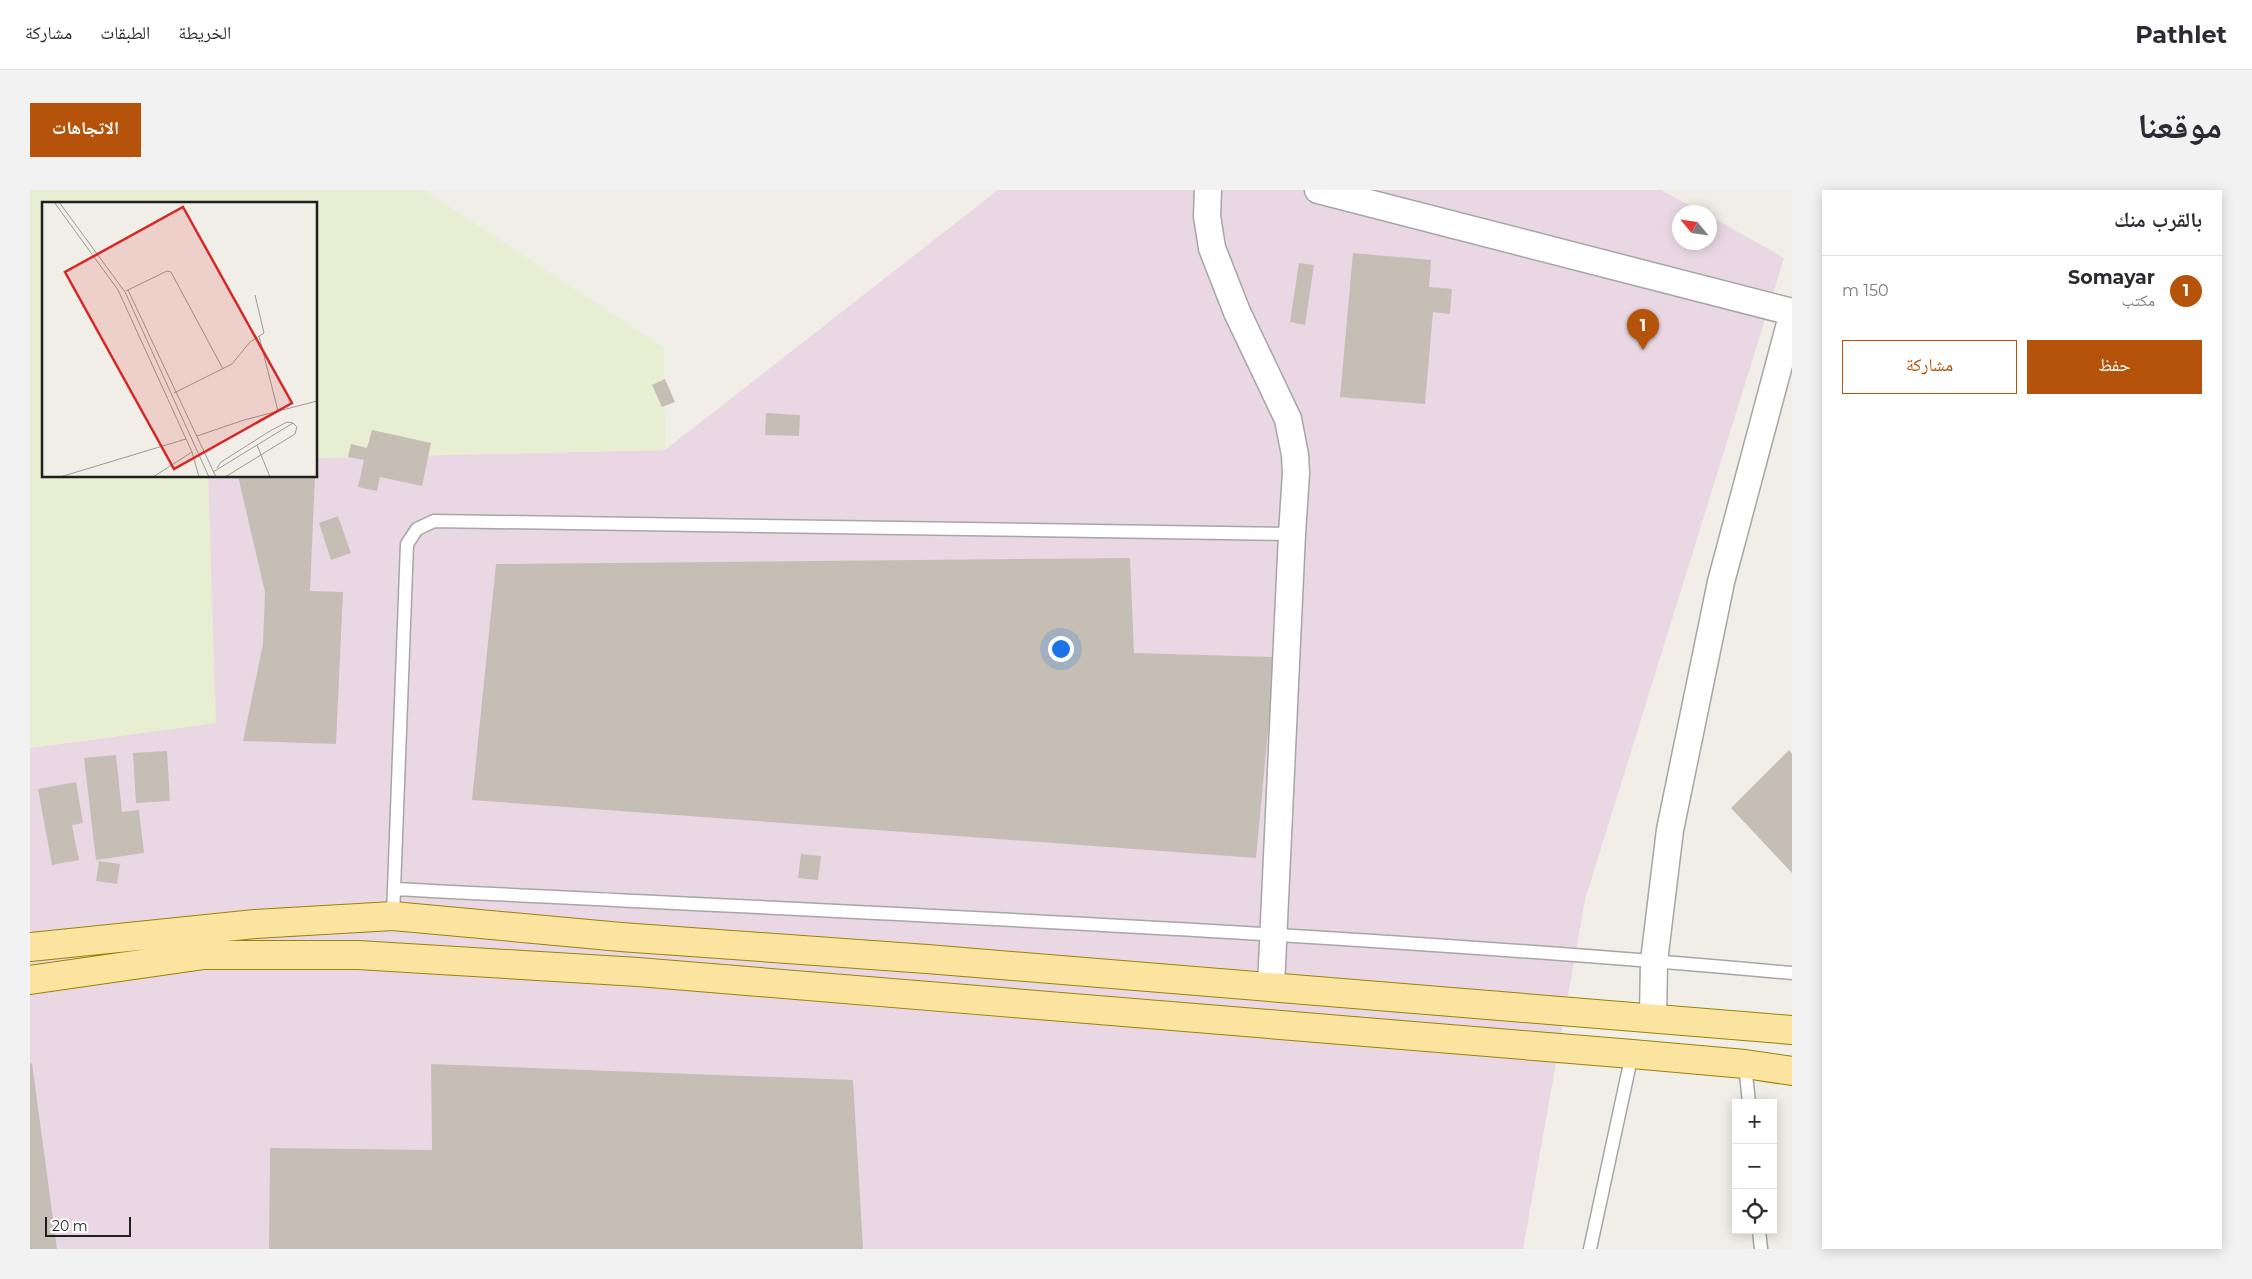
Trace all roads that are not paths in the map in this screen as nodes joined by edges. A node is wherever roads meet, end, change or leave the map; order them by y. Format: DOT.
graph roads {
  1 [pos="1208,190"];
  2 [pos="1318,190"];
  3 [pos="1792,312"];
  4 [pos="1792,316"];
  5 [pos="1292,534"];
  6 [pos="394,889"];
  7 [pos="393,916"];
  8 [pos="1273,935"];
  9 [pos="30,947"];
  10 [pos="1654,961"];
  11 [pos="1792,974"];
  12 [pos="30,980"];
  13 [pos="1271,986"];
  14 [pos="1653,1018"];
  15 [pos="1792,1030"];
  16 [pos="1632,1054"];
  17 [pos="1745,1064"];
  18 [pos="1792,1071"];
  19 [pos="1749,1099"];
  20 [pos="1759,1234"];
  21 [pos="1590,1249"];
  22 [pos="1761,1249"];
  1 -- 5 [label="street"];
  2 -- 3 [label="street"];
  4 -- 10 [label="street"];
  5 -- 6 [label="lane"];
  5 -- 8 [label="street"];
  6 -- 7 [label="lane"];
  6 -- 8 [label="lane"];
  7 -- 9 [label="main road"];
  7 -- 13 [label="main road"];
  8 -- 10 [label="lane"];
  8 -- 13 [label="street"];
  10 -- 11 [label="lane"];
  10 -- 14 [label="street"];
  12 -- 16 [label="main road"];
  13 -- 14 [label="main road"];
  14 -- 15 [label="main road"];
  16 -- 17 [label="main road"];
  16 -- 21 [label="lane"];
  17 -- 18 [label="main road"];
  17 -- 19 [label="lane"];
  20 -- 22 [label="lane"];
}
